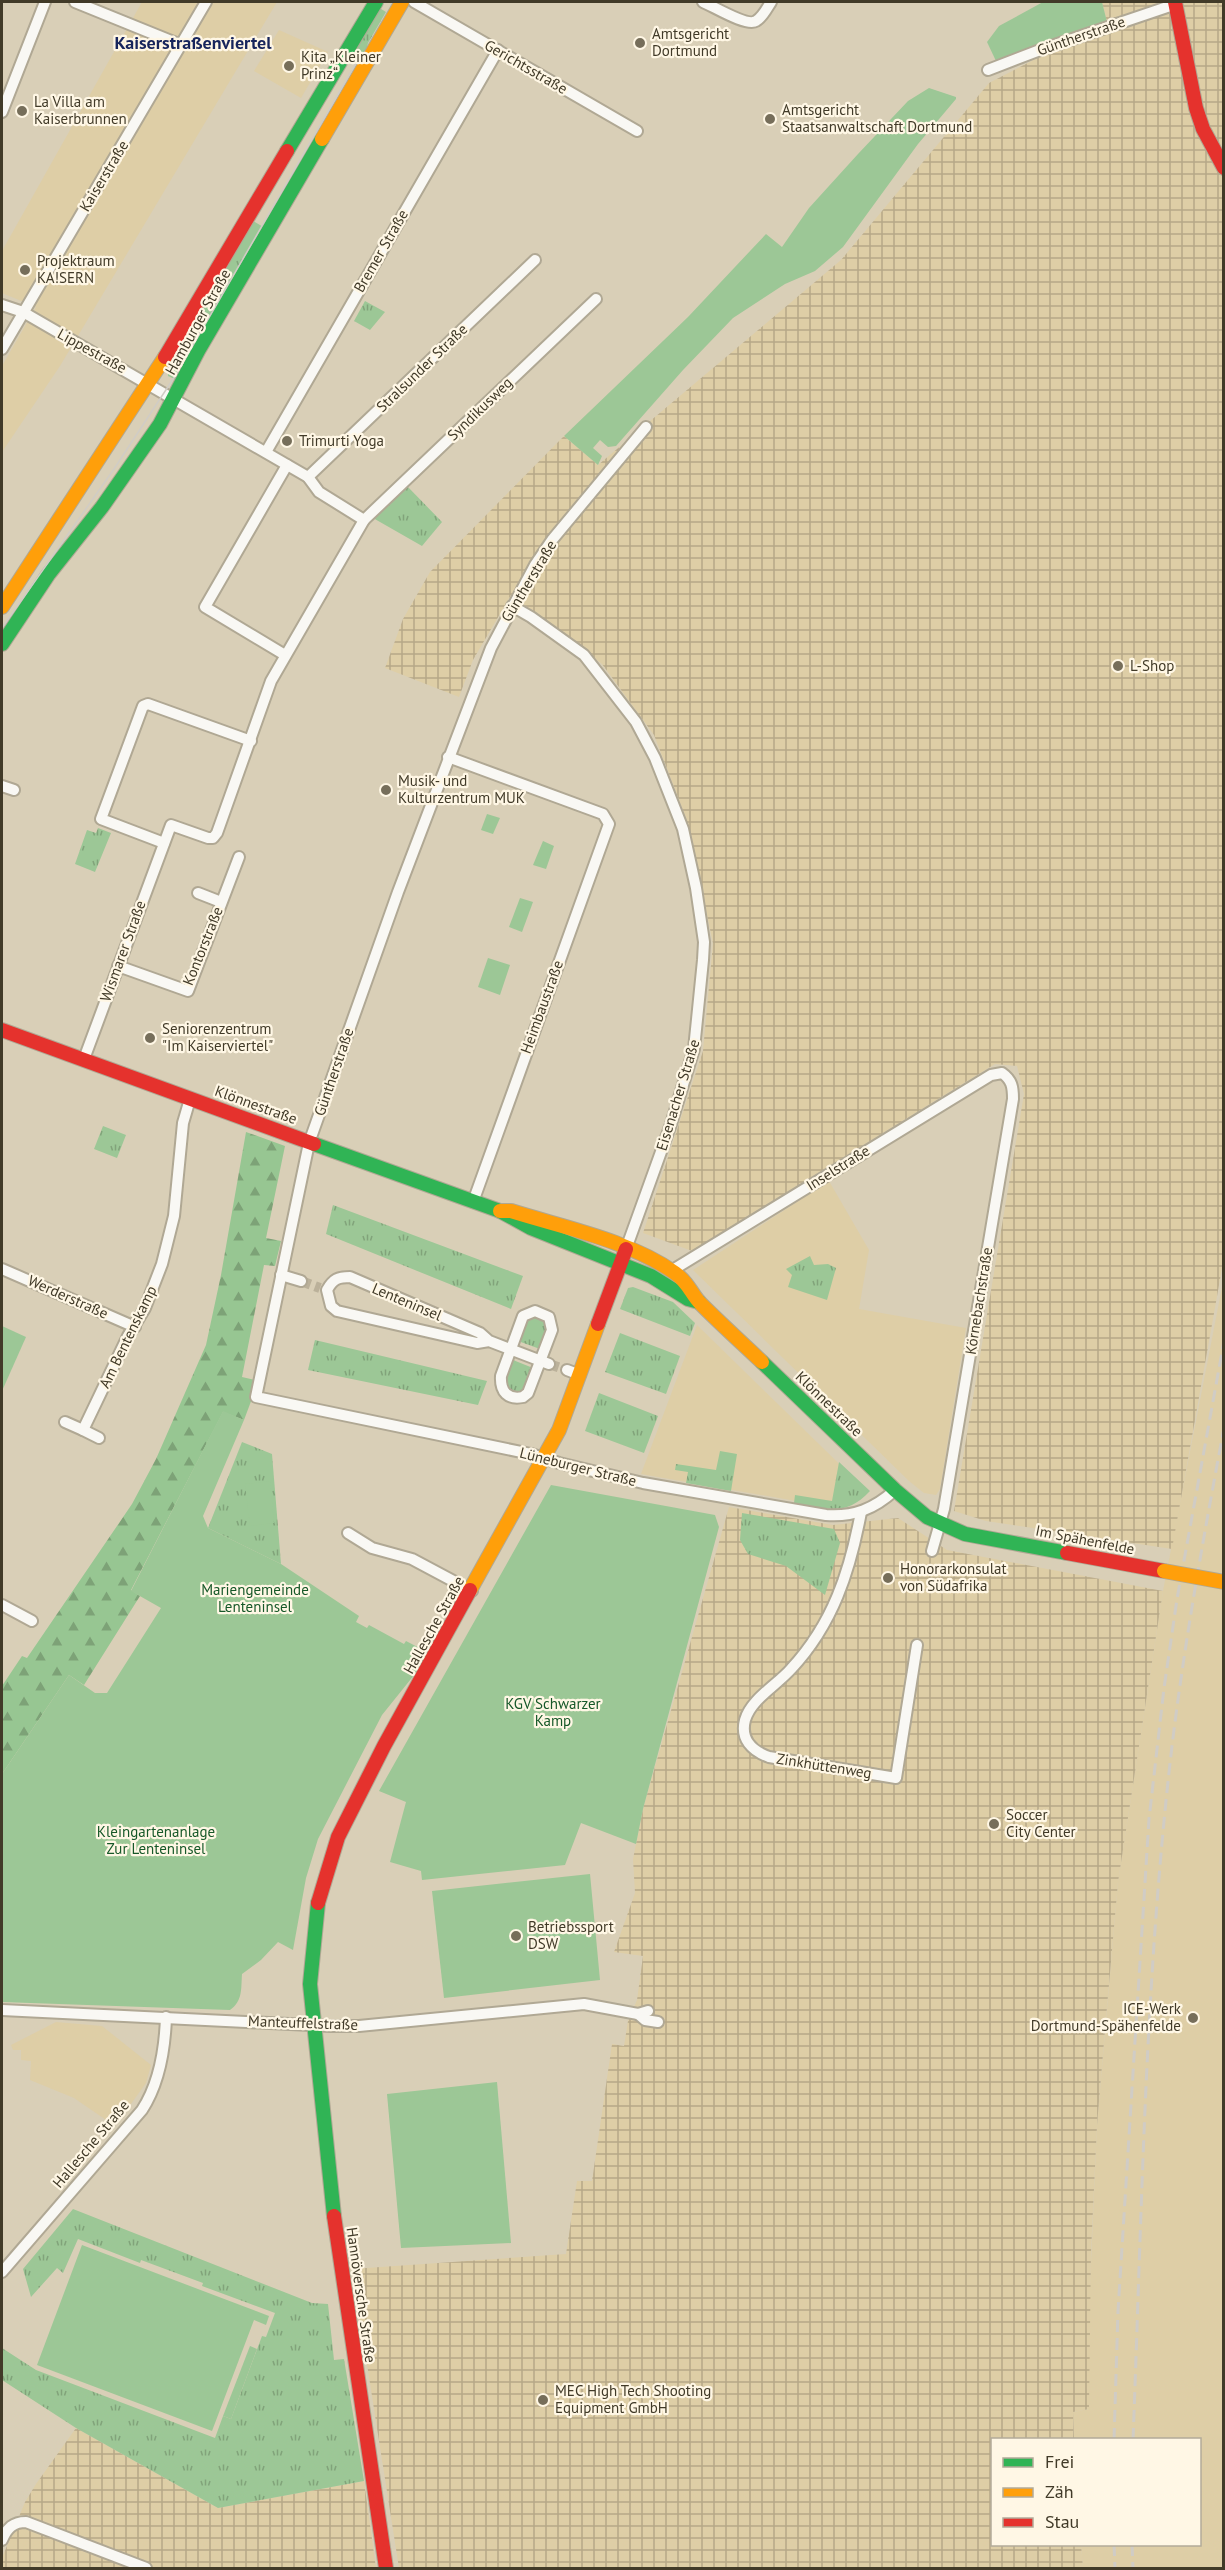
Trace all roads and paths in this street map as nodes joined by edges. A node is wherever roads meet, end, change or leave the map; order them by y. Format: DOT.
graph roads {
  1 [pos="45,2"];
  2 [pos="75,2"];
  3 [pos="206,2"];
  4 [pos="375,2"];
  5 [pos="402,2"];
  6 [pos="414,2"];
  7 [pos="703,2"];
  8 [pos="771,2"];
  9 [pos="1176,3"];
  10 [pos="181,45"];
  11 [pos="498,50"];
  12 [pos="988,70"];
  13 [pos="2,112"];
  14 [pos="638,131"];
  15 [pos="1224,168"];
  16 [pos="535,260"];
  17 [pos="596,299"];
  18 [pos="2,305"];
  19 [pos="23,312"];
  20 [pos="2,349"];
  21 [pos="155,386"];
  22 [pos="175,398"];
  23 [pos="646,427"];
  24 [pos="266,452"];
  25 [pos="287,465"];
  26 [pos="308,477"];
  27 [pos="364,519"];
  28 [pos="512,606"];
  29 [pos="2,607"];
  30 [pos="2,644"];
  31 [pos="285,655"];
  32 [pos="251,741"];
  33 [pos="448,758"];
  34 [pos="2,786"];
  35 [pos="14,790"];
  36 [pos="164,843"];
  37 [pos="238,857"];
  38 [pos="198,893"];
  39 [pos="221,902"];
  40 [pos="118,966"];
  41 [pos="2,1030"];
  42 [pos="84,1059"];
  43 [pos="1007,1077"];
  44 [pos="190,1099"];
  45 [pos="309,1143"];
  46 [pos="473,1202"];
  47 [pos="623,1256"];
  48 [pos="2,1269"];
  49 [pos="671,1271"];
  50 [pos="281,1275"];
  51 [pos="301,1281"];
  52 [pos="699,1302"];
  53 [pos="135,1327"];
  54 [pos="489,1341"];
  55 [pos="511,1349"];
  56 [pos="544,1362"];
  57 [pos="256,1397"];
  58 [pos="65,1422"];
  59 [pos="83,1430"];
  60 [pos="99,1438"];
  61 [pos="545,1459"];
  62 [pos="895,1490"];
  63 [pos="861,1512"];
  64 [pos="940,1526"];
  65 [pos="348,1533"];
  66 [pos="932,1551"];
  67 [pos="1224,1582"];
  68 [pos="471,1591"];
  69 [pos="2,1605"];
  70 [pos="32,1621"];
  71 [pos="917,1645"];
  72 [pos="2,2010"];
  73 [pos="166,2017"];
  74 [pos="658,2022"];
  75 [pos="313,2025"];
  76 [pos="2,2272"];
  77 [pos="2,2540"];
  78 [pos="146,2568"];
  79 [pos="386,2568"];
  1 -- 13 [label="street"];
  2 -- 10 [label="street"];
  3 -- 10 [label="street, Kaiserstraße"];
  4 -- 21 [label="main road, Hamburger Straße"];
  5 -- 22 [label="main road, Hamburger Straße"];
  6 -- 11 [label="street, Gerichtsstraße"];
  7 -- 8 [label="street"];
  9 -- 12 [label="street, Güntherstraße"];
  9 -- 15 [label="main road"];
  10 -- 19 [label="street, Kaiserstraße"];
  11 -- 14 [label="street, Gerichtsstraße"];
  11 -- 24 [label="street, Bremer Straße"];
  16 -- 26 [label="street, Stralsunder Straße"];
  17 -- 27 [label="street, Syndikusweg"];
  18 -- 19 [label="street, Lippestraße"];
  19 -- 20 [label="street, Kaiserstraße"];
  19 -- 21 [label="street, Lippestraße"];
  21 -- 22 [label="street, Lippestraße"];
  21 -- 29 [label="main road, Hamburger Straße"];
  22 -- 24 [label="street, Lippestraße"];
  22 -- 30 [label="main road, Hamburger Straße"];
  23 -- 28 [label="street, Güntherstraße"];
  24 -- 25 [label="street, Lippestraße"];
  25 -- 26 [label="street, Lippestraße"];
  25 -- 31 [label="street"];
  26 -- 27 [label="street, Lippestraße"];
  27 -- 31 [label="street, Syndikusweg"];
  28 -- 33 [label="street, Güntherstraße"];
  28 -- 47 [label="street, Eisenacher Straße"];
  31 -- 32 [label="street, Wismarer Straße"];
  32 -- 36 [label="street, Wismarer Straße"];
  32 -- 36 [label="street"];
  33 -- 45 [label="street, Güntherstraße"];
  33 -- 46 [label="street, Heimbaustraße"];
  34 -- 35 [label="street"];
  36 -- 40 [label="street, Wismarer Straße"];
  37 -- 39 [label="street, Kontorstraße"];
  38 -- 39 [label="street, Kontorstraße"];
  39 -- 40 [label="street, Kontorstraße"];
  40 -- 42 [label="street, Wismarer Straße"];
  41 -- 42 [label="main road, Klönnestraße"];
  42 -- 44 [label="main road, Klönnestraße"];
  43 -- 49 [label="street, Inselstraße"];
  43 -- 64 [label="street, Körnebachstraße"];
  44 -- 45 [label="main road, Klönnestraße"];
  44 -- 53 [label="street, Am Bentenskamp"];
  45 -- 46 [label="main road, Klönnestraße"];
  45 -- 50 [label="street, Güntherstraße"];
  46 -- 47 [label="main road, Klönnestraße"];
  47 -- 49 [label="main road, Klönnestraße"];
  47 -- 52 [label="main road, Klönnestraße"];
  47 -- 61 [label="main road, Hallesche Straße"];
  48 -- 53 [label="street, Werderstraße"];
  49 -- 52 [label="main road, Klönnestraße"];
  50 -- 51 [label="street"];
  50 -- 57 [label="street, Güntherstraße"];
  52 -- 62 [label="main road, Klönnestraße"];
  53 -- 59 [label="street, Am Bentenskamp"];
  54 -- 54 [label="street, Lenteninsel"];
  54 -- 55 [label="street, Lenteninsel"];
  55 -- 56 [label="street, Lenteninsel"];
  55 -- 56 [label="street"];
  55 -- 56 [label="street"];
  57 -- 61 [label="street, Lüneburger Straße"];
  58 -- 59 [label="street"];
  59 -- 60 [label="street"];
  61 -- 63 [label="street, Lüneburger Straße"];
  61 -- 68 [label="main road, Hallesche Straße"];
  62 -- 63 [label="street, Lüneburger Straße"];
  62 -- 64 [label="main road, Klönnestraße"];
  63 -- 71 [label="street, Zinkhüttenweg"];
  64 -- 66 [label="street"];
  64 -- 67 [label="main road, Im Spähenfelde, bridge"];
  65 -- 68 [label="street"];
  68 -- 75 [label="main road, Hallesche Straße"];
  69 -- 70 [label="street"];
  72 -- 73 [label="street, Manteuffelstraße"];
  73 -- 75 [label="street, Manteuffelstraße"];
  73 -- 76 [label="street, Hallesche Straße"];
  74 -- 75 [label="street, Manteuffelstraße"];
  75 -- 79 [label="main road, Hannöversche Straße"];
  77 -- 78 [label="street"];
}
